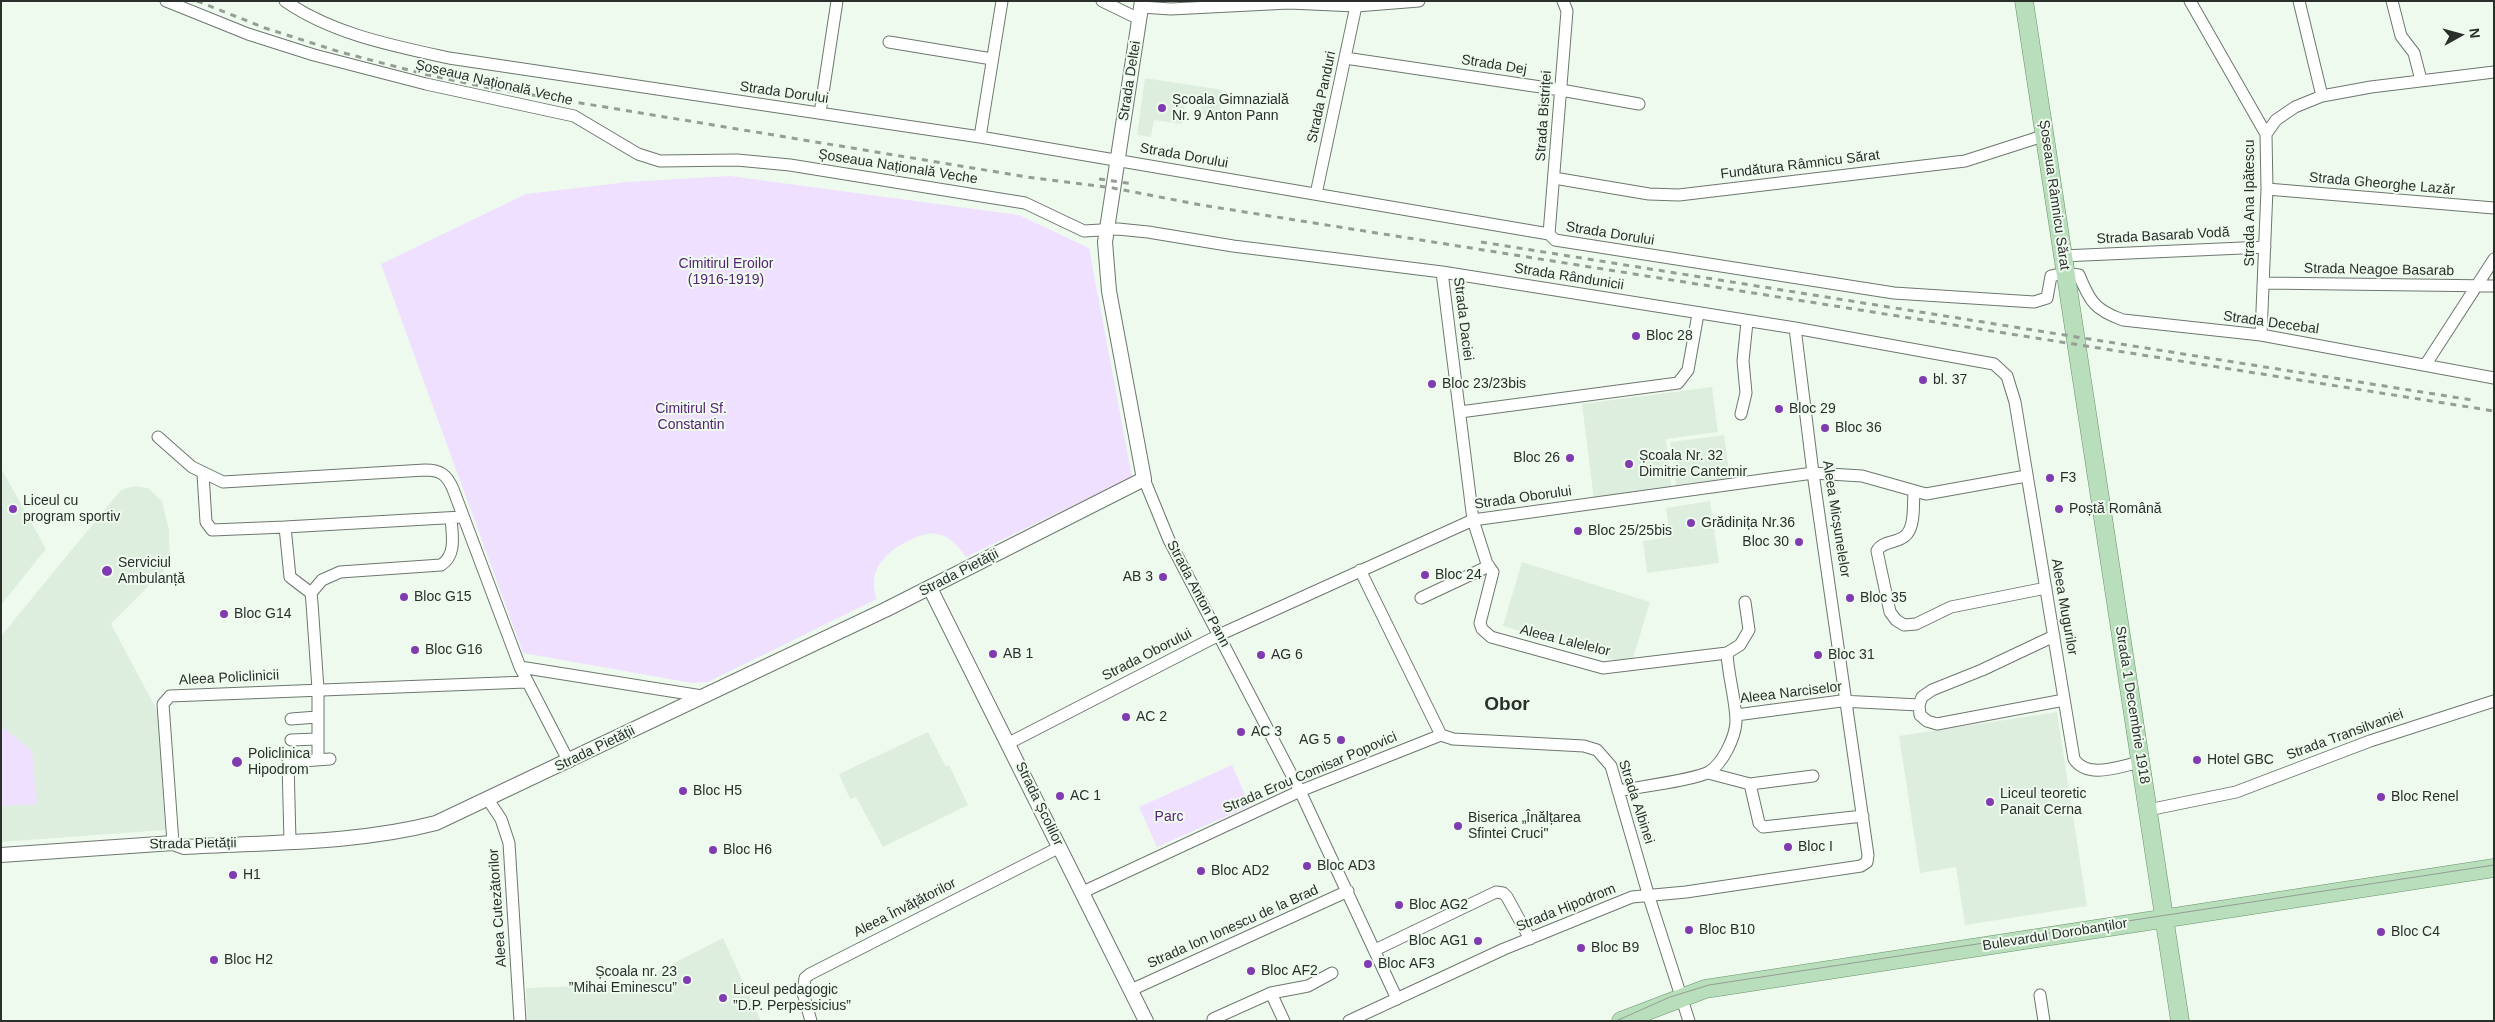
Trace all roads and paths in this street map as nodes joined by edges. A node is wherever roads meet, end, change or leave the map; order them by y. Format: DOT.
graph roads {
  1 [pos="166,1"];
  2 [pos="285,1"];
  3 [pos="837,1"];
  4 [pos="1002,1"];
  5 [pos="1102,1"];
  6 [pos="1419,1"];
  7 [pos="1563,1"];
  8 [pos="2024,1"];
  9 [pos="2190,1"];
  10 [pos="2299,1"];
  11 [pos="2392,1"];
  12 [pos="1289,2"];
  13 [pos="1356,6"];
  14 [pos="1141,9"];
  15 [pos="889,42"];
  16 [pos="1345,58"];
  17 [pos="992,59"];
  18 [pos="2494,72"];
  19 [pos="2421,80"];
  20 [pos="1561,90"];
  21 [pos="2322,96"];
  22 [pos="1639,104"];
  23 [pos="820,113"];
  24 [pos="2266,134"];
  25 [pos="2046,135"];
  26 [pos="980,137"];
  27 [pos="1118,160"];
  28 [pos="1554,178"];
  29 [pos="2267,189"];
  30 [pos="1316,194"];
  31 [pos="2494,208"];
  32 [pos="1107,229"];
  33 [pos="1549,234"];
  34 [pos="2265,246"];
  35 [pos="2062,256"];
  36 [pos="2494,259"];
  37 [pos="1442,272"];
  38 [pos="2064,274"];
  39 [pos="2264,283"];
  40 [pos="2478,286"];
  41 [pos="2494,286"];
  42 [pos="1698,314"];
  43 [pos="1747,322"];
  44 [pos="1795,328"];
  45 [pos="2261,335"];
  46 [pos="2426,364"];
  47 [pos="2494,378"];
  48 [pos="2012,389"];
  49 [pos="2083,389"];
  50 [pos="1460,412"];
  51 [pos="1741,414"];
  52 [pos="158,437"];
  53 [pos="1813,473"];
  54 [pos="203,474"];
  55 [pos="2026,476"];
  56 [pos="1144,479"];
  57 [pos="1914,492"];
  58 [pos="457,518"];
  59 [pos="1473,520"];
  60 [pos="285,527"];
  61 [pos="1489,566"];
  62 [pos="1360,570"];
  63 [pos="930,588"];
  64 [pos="2046,588"];
  65 [pos="311,593"];
  66 [pos="1422,598"];
  67 [pos="1745,602"];
  68 [pos="1219,635"];
  69 [pos="2054,636"];
  70 [pos="1727,653"];
  71 [pos="520,667"];
  72 [pos="526,682"];
  73 [pos="318,689"];
  74 [pos="702,696"];
  75 [pos="2064,700"];
  76 [pos="1846,701"];
  77 [pos="2494,701"];
  78 [pos="1918,705"];
  79 [pos="1736,715"];
  80 [pos="317,717"];
  81 [pos="291,719"];
  82 [pos="1441,736"];
  83 [pos="317,739"];
  84 [pos="291,740"];
  85 [pos="1009,743"];
  86 [pos="569,762"];
  87 [pos="2141,762"];
  88 [pos="1708,773"];
  89 [pos="1813,776"];
  90 [pos="1750,784"];
  91 [pos="1300,791"];
  92 [pos="1618,791"];
  93 [pos="488,798"];
  94 [pos="2148,810"];
  95 [pos="1863,816"];
  96 [pos="290,841"];
  97 [pos="173,843"];
  98 [pos="1060,847"];
  99 [pos="1,855"];
  100 [pos="1867,862"];
  101 [pos="2494,868"];
  102 [pos="1348,891"];
  103 [pos="1083,892"];
  104 [pos="1649,897"];
  105 [pos="2165,919"];
  106 [pos="1530,938"];
  107 [pos="1375,950"];
  108 [pos="1332,973"];
  109 [pos="1131,990"];
  110 [pos="1271,993"];
  111 [pos="2040,994"];
  112 [pos="1682,996"];
  113 [pos="1397,998"];
  114 [pos="1366,1017"];
  115 [pos="1213,1019"];
  116 [pos="520,1021"];
  117 [pos="812,1021"];
  118 [pos="1146,1021"];
  119 [pos="1284,1021"];
  120 [pos="1349,1021"];
  121 [pos="1621,1021"];
  122 [pos="1689,1021"];
  123 [pos="2044,1021"];
  124 [pos="2180,1021"];
  1 -- 32 [label="street, Șoseaua Națională Veche"];
  2 -- 23 [label="street, Strada Dorului"];
  3 -- 23 [label="street"];
  4 -- 17 [label="street"];
  5 -- 14 [label="street"];
  6 -- 13 [label="street"];
  7 -- 20 [label="street, Strada Bistriței"];
  8 -- 25 [label="main road, Șoseaua Râmnicu Sărat"];
  9 -- 24 [label="street, Strada Ana Ipătescu"];
  10 -- 21 [label="street"];
  11 -- 19 [label="street"];
  12 -- 13 [label="street"];
  12 -- 14 [label="street"];
  13 -- 16 [label="street, Strada Panduri"];
  14 -- 27 [label="street, Strada Deltei"];
  15 -- 17 [label="street"];
  16 -- 20 [label="street, Strada Dej"];
  16 -- 30 [label="street, Strada Panduri"];
  17 -- 26 [label="street"];
  18 -- 19 [label="street"];
  19 -- 21 [label="street"];
  20 -- 22 [label="street, Strada Dej"];
  20 -- 28 [label="street, Strada Bistriței"];
  21 -- 24 [label="street"];
  23 -- 26 [label="street, Strada Dorului"];
  24 -- 29 [label="street, Strada Ana Ipătescu"];
  25 -- 28 [label="street, Fundătura Râmnicu Sărat"];
  25 -- 35 [label="main road, Șoseaua Râmnicu Sărat"];
  26 -- 27 [label="street, Strada Dorului"];
  27 -- 30 [label="street, Strada Dorului"];
  27 -- 32 [label="street, Strada Anton Pann"];
  28 -- 33 [label="street, Strada Bistriței"];
  29 -- 31 [label="street, Strada Gheorghe Lazăr"];
  29 -- 34 [label="street, Strada Ana Ipătescu"];
  30 -- 33 [label="street, Strada Dorului"];
  32 -- 37 [label="street, Strada Rândunicii"];
  32 -- 56 [label="street, Strada Anton Pann"];
  33 -- 38 [label="street, Strada Dorului"];
  34 -- 35 [label="street, Strada Basarab Vodă"];
  34 -- 39 [label="street, Strada Ana Ipătescu"];
  35 -- 38 [label="main road, Șoseaua Râmnicu Sărat"];
  36 -- 40 [label="street"];
  37 -- 42 [label="street, Strada Rândunicii"];
  37 -- 50 [label="street, Strada Daciei"];
  38 -- 45 [label="street, Strada Decebal"];
  38 -- 49 [label="main road, Șoseaua Râmnicu Sărat"];
  39 -- 40 [label="street, Strada Neagoe Basarab"];
  39 -- 45 [label="street, Strada Ana Ipătescu"];
  40 -- 41 [label="street, Strada Neagoe Basarab"];
  40 -- 46 [label="street"];
  42 -- 43 [label="street, Strada Rândunicii"];
  42 -- 50 [label="street"];
  43 -- 44 [label="street, Strada Rândunicii"];
  43 -- 51 [label="street"];
  44 -- 48 [label="street, Strada Rândunicii"];
  44 -- 53 [label="street, Aleea Micșunelelor"];
  45 -- 46 [label="street, Strada Decebal"];
  46 -- 47 [label="street, Strada Decebal"];
  48 -- 55 [label="street, Aleea Mugurilor"];
  49 -- 87 [label="main road, Strada 1 Decembrie 1918"];
  50 -- 59 [label="street, Strada Daciei"];
  52 -- 54 [label="street"];
  53 -- 57 [label="street, Strada Oborului"];
  53 -- 59 [label="street, Strada Oborului"];
  53 -- 76 [label="street, Aleea Micșunelelor"];
  54 -- 58 [label="street"];
  54 -- 60 [label="street"];
  55 -- 57 [label="street, Strada Oborului"];
  55 -- 64 [label="street, Aleea Mugurilor"];
  56 -- 63 [label="street, Strada Pietății"];
  56 -- 68 [label="street, Strada Anton Pann"];
  57 -- 64 [label="street"];
  58 -- 60 [label="street"];
  58 -- 65 [label="street"];
  58 -- 71 [label="street"];
  59 -- 61 [label="street, Aleea Lalelelor"];
  59 -- 62 [label="street, Strada Oborului"];
  60 -- 65 [label="street"];
  61 -- 66 [label="street"];
  61 -- 70 [label="street, Aleea Lalelelor"];
  62 -- 68 [label="street, Strada Oborului"];
  62 -- 82 [label="street"];
  63 -- 74 [label="street, Strada Pietății"];
  63 -- 85 [label="street, Strada Școlilor"];
  64 -- 69 [label="street, Aleea Mugurilor"];
  65 -- 73 [label="street"];
  67 -- 70 [label="street"];
  68 -- 85 [label="street, Strada Oborului"];
  68 -- 91 [label="street, Strada Anton Pann"];
  69 -- 75 [label="street, Aleea Mugurilor"];
  69 -- 78 [label="street"];
  70 -- 79 [label="street"];
  71 -- 72 [label="street"];
  71 -- 74 [label="street"];
  72 -- 73 [label="street, Aleea Policlinicii"];
  72 -- 86 [label="street"];
  73 -- 80 [label="street"];
  73 -- 97 [label="street, Aleea Policlinicii"];
  74 -- 86 [label="street, Strada Pietății"];
  75 -- 78 [label="street"];
  75 -- 87 [label="street, Aleea Mugurilor"];
  76 -- 78 [label="street, Aleea Narciselor"];
  76 -- 79 [label="street, Aleea Narciselor"];
  76 -- 95 [label="street, Aleea Micșunelelor"];
  77 -- 94 [label="street, Strada Transilvaniei"];
  79 -- 88 [label="street, Aleea Narciselor"];
  80 -- 81 [label="street"];
  80 -- 83 [label="street"];
  82 -- 91 [label="street, Strada Erou Comisar Popovici"];
  82 -- 92 [label="street, Strada Albinei"];
  83 -- 84 [label="street"];
  83 -- 96 [label="street"];
  85 -- 98 [label="street, Strada Școlilor"];
  86 -- 93 [label="street, Strada Pietății"];
  87 -- 94 [label="main road, Strada 1 Decembrie 1918"];
  88 -- 90 [label="street"];
  88 -- 92 [label="street"];
  89 -- 90 [label="street"];
  90 -- 95 [label="street"];
  91 -- 102 [label="street, Strada Anton Pann"];
  91 -- 103 [label="street, Strada Erou Comisar Popovici"];
  92 -- 104 [label="street, Strada Albinei"];
  93 -- 96 [label="street, Strada Pietății"];
  93 -- 116 [label="street, Aleea Cutezătorilor"];
  94 -- 105 [label="main road, Strada 1 Decembrie 1918"];
  95 -- 100 [label="street, Aleea Micșunelelor"];
  96 -- 97 [label="street, Strada Pietății"];
  97 -- 99 [label="street, Strada Pietății"];
  98 -- 103 [label="street, Strada Școlilor"];
  98 -- 117 [label="street, Aleea Învățătorilor"];
  100 -- 104 [label="street, Strada Hipodrom"];
  101 -- 105 [label="main road, Bulevardul Dorobanților"];
  102 -- 107 [label="street, Strada Anton Pann"];
  102 -- 109 [label="street, Strada Ion Ionescu de la Brad"];
  103 -- 109 [label="street, Strada Școlilor"];
  104 -- 106 [label="street, Strada Hipodrom"];
  104 -- 112 [label="street, Strada Albinei"];
  105 -- 112 [label="main road, Bulevardul Dorobanților"];
  105 -- 124 [label="main road, Strada 1 Decembrie 1918"];
  106 -- 107 [label="street"];
  106 -- 113 [label="street, Strada Hipodrom"];
  107 -- 113 [label="street, Strada Anton Pann"];
  108 -- 110 [label="street"];
  109 -- 118 [label="street, Strada Școlilor"];
  110 -- 115 [label="street"];
  110 -- 119 [label="street"];
  111 -- 123 [label="street"];
  112 -- 121 [label="main road, Bulevardul Dorobanților"];
  112 -- 122 [label="street, Strada Albinei"];
  113 -- 114 [label="street, Strada Hipodrom"];
  114 -- 120 [label="street, Strada Hipodrom"];
}
